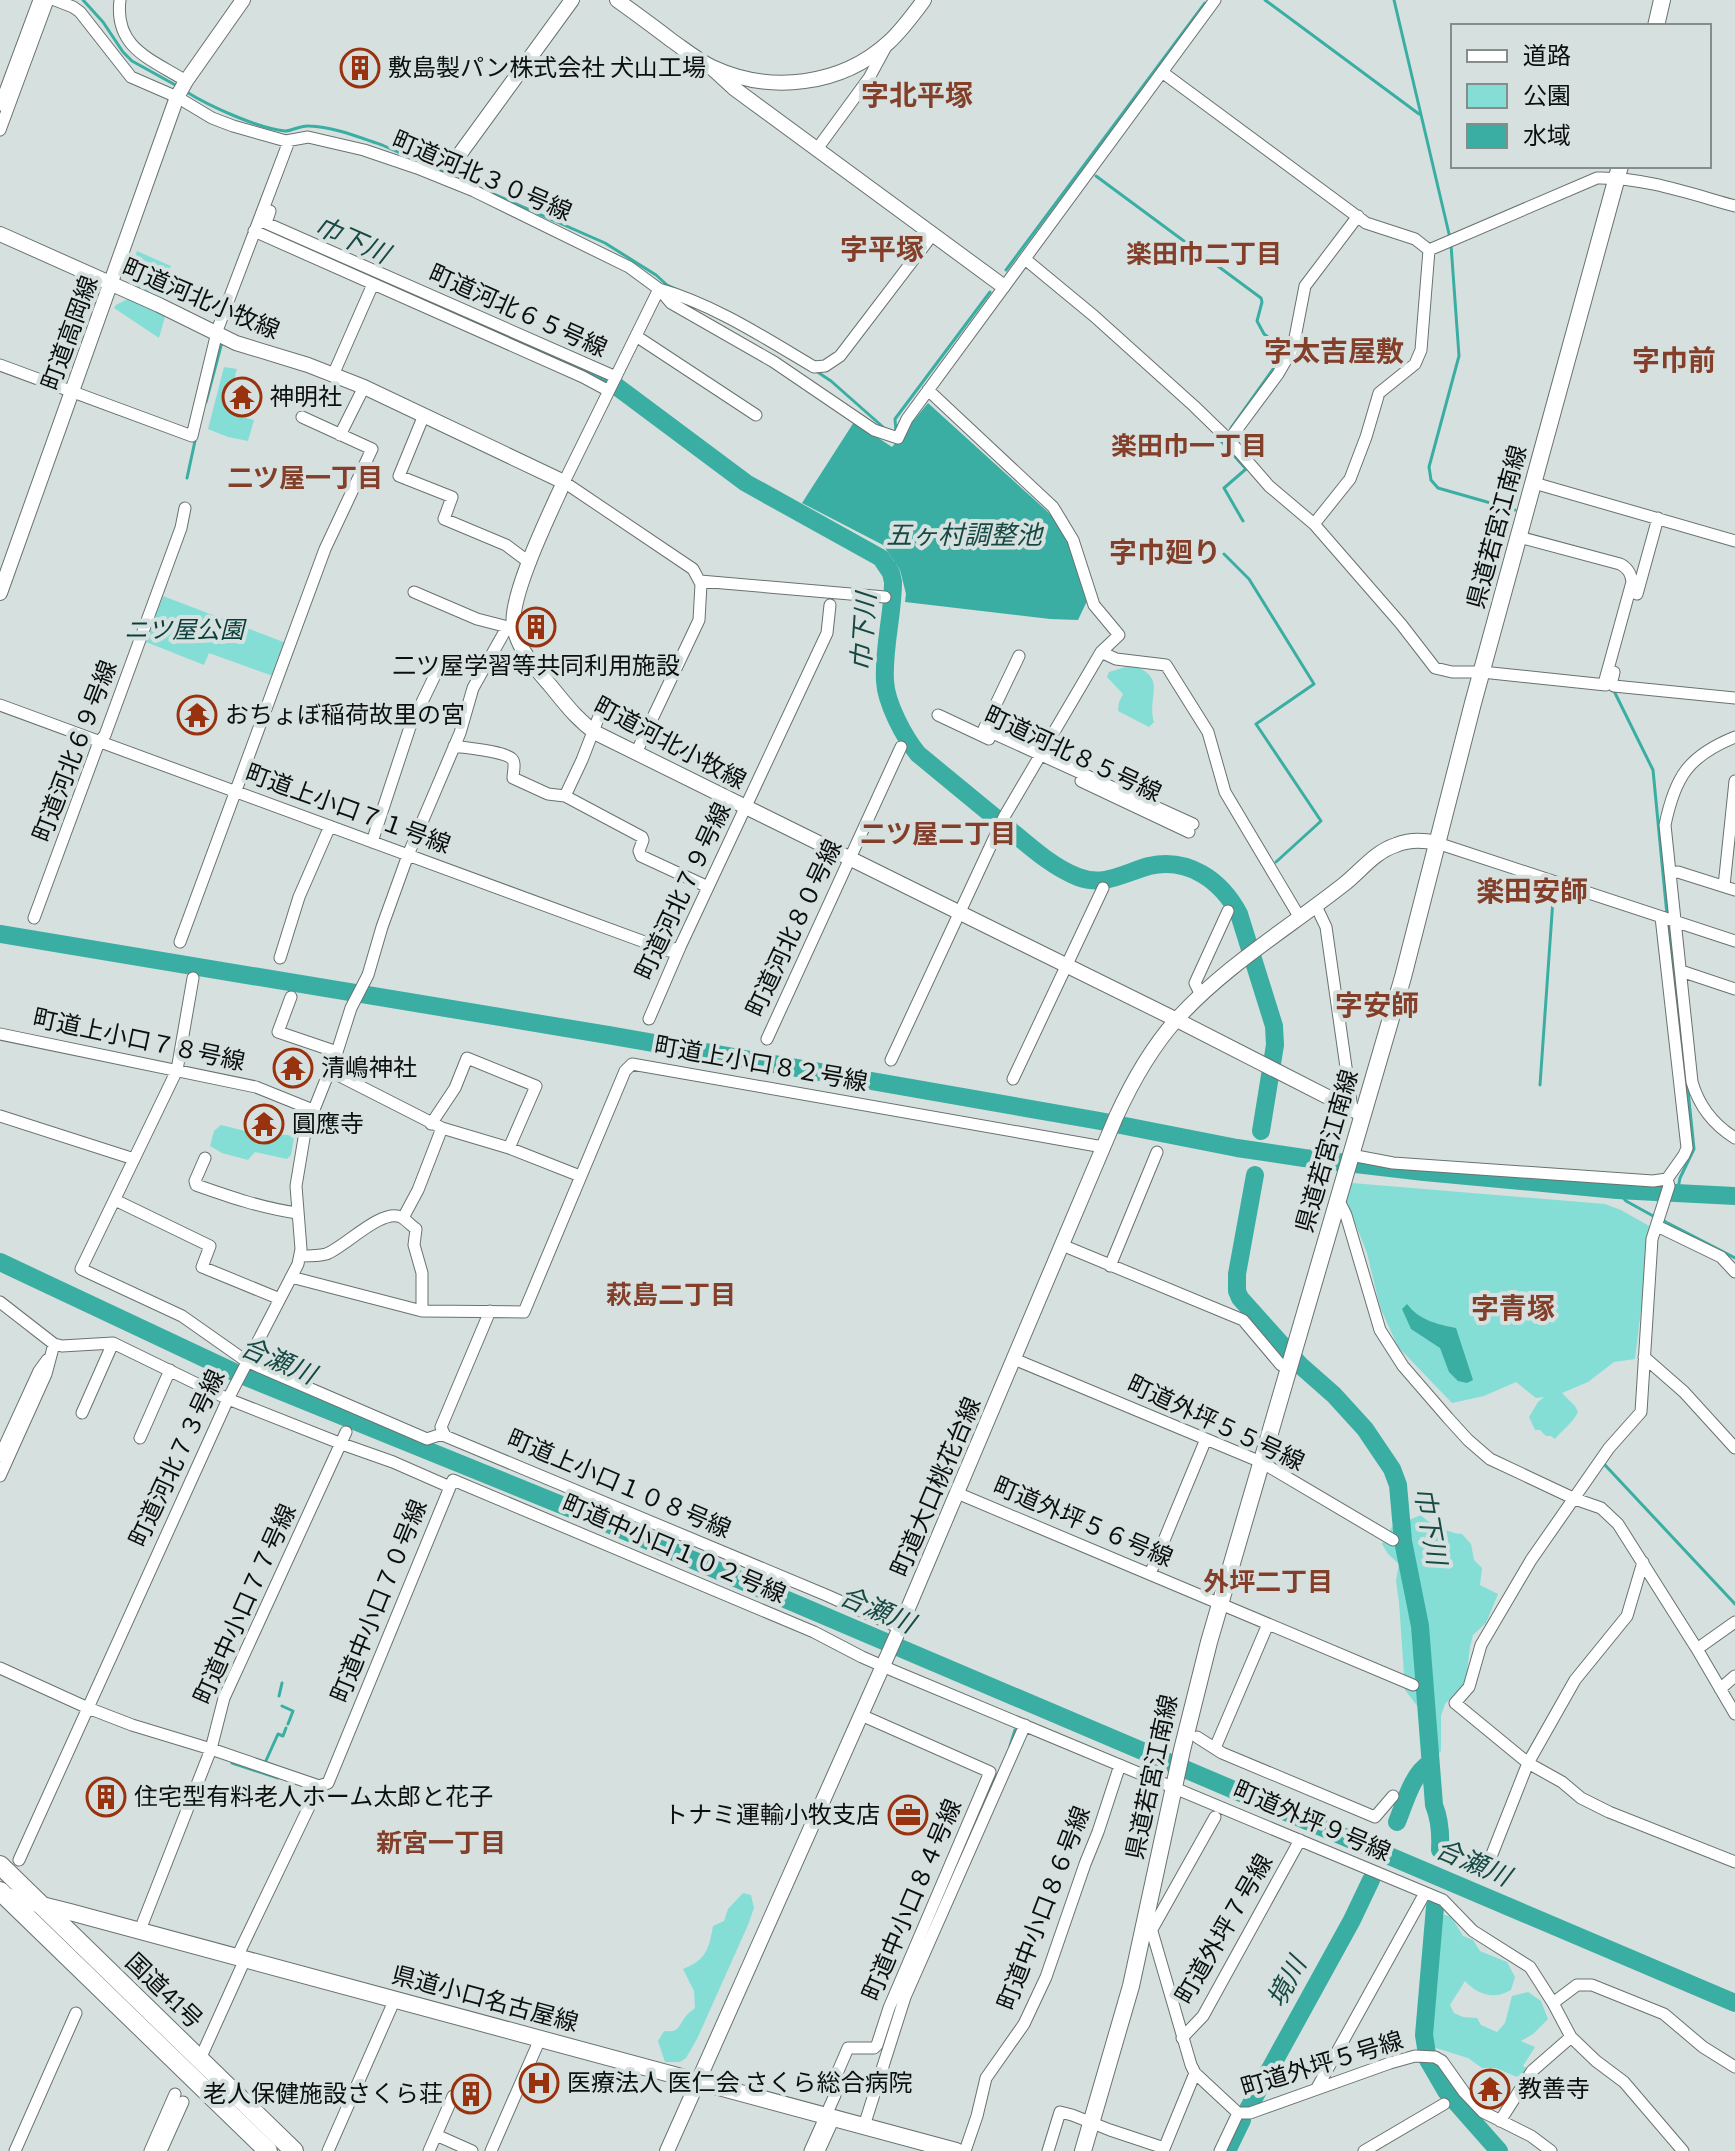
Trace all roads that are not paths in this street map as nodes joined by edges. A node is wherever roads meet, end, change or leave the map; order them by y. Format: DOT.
graph roads {
  1 [pos="39,0"];
  2 [pos="48,0"];
  3 [pos="55,0"];
  4 [pos="120,0"];
  5 [pos="243,0"];
  6 [pos="572,0"];
  7 [pos="617,0"];
  8 [pos="924,0"];
  9 [pos="1215,0"];
  10 [pos="1662,0"];
  11 [pos="1656,24"];
  12 [pos="889,42"];
  13 [pos="711,67"];
  14 [pos="1162,72"];
  15 [pos="182,88"];
  16 [pos="0,105"];
  17 [pos="0,130"];
  18 [pos="293,140"];
  19 [pos="817,149"];
  20 [pos="454,162"];
  21 [pos="1618,172"];
  22 [pos="1735,206"];
  23 [pos="1358,216"];
  24 [pos="257,233"];
  25 [pos="0,234"];
  26 [pos="933,234"];
  27 [pos="1429,250"];
  28 [pos="1025,259"];
  29 [pos="373,284"];
  30 [pos="111,285"];
  31 [pos="1003,286"];
  32 [pos="659,289"];
  33 [pos="217,334"];
  34 [pos="636,336"];
  35 [pos="0,365"];
  36 [pos="0,372"];
  37 [pos="333,375"];
  38 [pos="612,384"];
  39 [pos="364,387"];
  40 [pos="928,390"];
  41 [pos="71,395"];
  42 [pos="424,415"];
  43 [pos="756,415"];
  44 [pos="302,417"];
  45 [pos="340,435"];
  46 [pos="1229,440"];
  47 [pos="193,444"];
  48 [pos="564,482"];
  49 [pos="1534,483"];
  50 [pos="185,508"];
  51 [pos="1658,518"];
  52 [pos="1314,524"];
  53 [pos="1519,537"];
  54 [pos="1735,541"];
  55 [pos="530,563"];
  56 [pos="700,585"];
  57 [pos="414,592"];
  58 [pos="0,593"];
  59 [pos="885,597"];
  60 [pos="830,605"];
  61 [pos="510,626"];
  62 [pos="1101,652"];
  63 [pos="439,667"];
  64 [pos="1482,672"];
  65 [pos="1735,698"];
  66 [pos="0,705"];
  67 [pos="601,711"];
  68 [pos="938,715"];
  69 [pos="593,732"];
  70 [pos="977,733"];
  71 [pos="1735,737"];
  72 [pos="103,743"];
  73 [pos="454,746"];
  74 [pos="901,747"];
  75 [pos="636,753"];
  76 [pos="1038,758"];
  77 [pos="1735,781"];
  78 [pos="235,791"];
  79 [pos="565,796"];
  80 [pos="746,808"];
  81 [pos="330,826"];
  82 [pos="1191,828"];
  83 [pos="372,842"];
  84 [pos="1437,843"];
  85 [pos="408,855"];
  86 [pos="850,859"];
  87 [pos="1671,873"];
  88 [pos="708,887"];
  89 [pos="1103,888"];
  90 [pos="1730,888"];
  91 [pos="1316,906"];
  92 [pos="1228,911"];
  93 [pos="959,913"];
  94 [pos="1661,917"];
  95 [pos="38,918"];
  96 [pos="1300,918"];
  97 [pos="1675,922"];
  98 [pos="1735,941"];
  99 [pos="180,942"];
  100 [pos="680,947"];
  101 [pos="280,958"];
  102 [pos="1066,966"];
  103 [pos="1681,971"];
  104 [pos="193,978"];
  105 [pos="1735,989"];
  106 [pos="1201,995"];
  107 [pos="291,997"];
  108 [pos="649,1019"];
  109 [pos="1177,1020"];
  110 [pos="0,1034"];
  111 [pos="767,1039"];
  112 [pos="337,1052"];
  113 [pos="891,1060"];
  114 [pos="177,1070"];
  115 [pos="330,1071"];
  116 [pos="1013,1079"];
  117 [pos="313,1110"];
  118 [pos="1357,1112"];
  119 [pos="0,1116"];
  120 [pos="436,1126"];
  121 [pos="1735,1138"];
  122 [pos="1106,1141"];
  123 [pos="509,1148"];
  124 [pos="1157,1152"];
  125 [pos="1351,1155"];
  126 [pos="205,1158"];
  127 [pos="134,1159"];
  128 [pos="580,1176"];
  129 [pos="1668,1183"];
  130 [pos="1338,1198"];
  131 [pos="115,1200"];
  132 [pos="297,1213"];
  133 [pos="403,1218"];
  134 [pos="1657,1226"];
  135 [pos="1062,1245"];
  136 [pos="300,1256"];
  137 [pos="1110,1266"];
  138 [pos="1735,1272"];
  139 [pos="291,1277"];
  140 [pos="280,1299"];
  141 [pos="0,1302"];
  142 [pos="422,1311"];
  143 [pos="490,1311"];
  144 [pos="113,1343"];
  145 [pos="52,1349"];
  146 [pos="1644,1357"];
  147 [pos="1014,1359"];
  148 [pos="245,1363"];
  149 [pos="1289,1367"];
  150 [pos="170,1370"];
  151 [pos="228,1399"];
  152 [pos="82,1413"];
  153 [pos="442,1434"];
  154 [pos="140,1438"];
  155 [pos="344,1438"];
  156 [pos="1208,1440"];
  157 [pos="1735,1448"];
  158 [pos="0,1456"];
  159 [pos="1261,1462"];
  160 [pos="0,1476"];
  161 [pos="450,1487"];
  162 [pos="957,1493"];
  163 [pos="1575,1499"];
  164 [pos="1393,1540"];
  165 [pos="1643,1562"];
  166 [pos="1152,1575"];
  167 [pos="1220,1603"];
  168 [pos="1735,1622"];
  169 [pos="1268,1624"];
  170 [pos="899,1630"];
  171 [pos="1697,1649"];
  172 [pos="884,1664"];
  173 [pos="0,1668"];
  174 [pos="1735,1676"];
  175 [pos="1413,1685"];
  176 [pos="1720,1689"];
  177 [pos="88,1708"];
  178 [pos="1735,1714"];
  179 [pos="861,1715"];
  180 [pos="1025,1725"];
  181 [pos="1197,1737"];
  182 [pos="1215,1748"];
  183 [pos="211,1749"];
  184 [pos="1528,1763"];
  185 [pos="1120,1765"];
  186 [pos="319,1786"];
  187 [pos="1174,1787"];
  188 [pos="1393,1796"];
  189 [pos="1215,1817"];
  190 [pos="1300,1840"];
  191 [pos="19,1860"];
  192 [pos="1735,1862"];
  193 [pos="0,1865"];
  194 [pos="1485,1872"];
  195 [pos="1425,1893"];
  196 [pos="2,1894"];
  197 [pos="41,1905"];
  198 [pos="1148,1928"];
  199 [pos="140,1930"];
  200 [pos="240,1961"];
  201 [pos="395,1999"];
  202 [pos="1553,2003"];
  203 [pos="76,2013"];
  204 [pos="1571,2037"];
  205 [pos="1182,2038"];
  206 [pos="540,2039"];
  207 [pos="200,2059"];
  208 [pos="1735,2067"];
  209 [pos="1195,2073"];
  210 [pos="698,2081"];
  211 [pos="1317,2088"];
  212 [pos="453,2096"];
  213 [pos="1444,2104"];
  214 [pos="1243,2114"];
  215 [pos="830,2117"];
  216 [pos="1500,2121"];
  217 [pos="1091,2123"];
  218 [pos="864,2126"];
  219 [pos="436,2135"];
  220 [pos="1163,2150"];
  221 [pos="15,2151"];
  222 [pos="150,2151"];
  223 [pos="161,2151"];
  224 [pos="268,2151"];
  225 [pos="294,2151"];
  226 [pos="328,2151"];
  227 [pos="429,2151"];
  228 [pos="472,2151"];
  229 [pos="491,2151"];
  230 [pos="667,2151"];
  231 [pos="810,2151"];
  232 [pos="819,2151"];
  233 [pos="956,2151"];
  234 [pos="965,2151"];
  235 [pos="1048,2151"];
  236 [pos="1083,2151"];
  237 [pos="1220,2151"];
  238 [pos="1364,2151"];
  239 [pos="1551,2151"];
  240 [pos="1683,2151"];
  1 -- 16 [label="street"];
  2 -- 17 [label="street"];
  3 -- 15 [label="street, 町道河北３０号線"];
  4 -- 15 [label="street"];
  5 -- 15 [label="street, 町道高岡線"];
  6 -- 20 [label="street"];
  7 -- 13 [label="street"];
  8 -- 12 [label="street"];
  9 -- 14 [label="street"];
  10 -- 11 [label="main road"];
  12 -- 13 [label="street"];
  12 -- 19 [label="street"];
  13 -- 19 [label="street"];
  14 -- 23 [label="street"];
  14 -- 28 [label="street"];
  15 -- 18 [label="street, 町道河北３０号線"];
  15 -- 30 [label="street, 町道高岡線"];
  18 -- 24 [label="street"];
  18 -- 32 [label="street, 町道河北３０号線"];
  18 -- 38 [label="street, 町道河北６５号線"];
  19 -- 26 [label="street"];
  21 -- 22 [label="street"];
  21 -- 27 [label="street"];
  21 -- 49 [label="main road, 県道若宮江南線"];
  23 -- 27 [label="street"];
  23 -- 46 [label="street"];
  24 -- 29 [label="street"];
  24 -- 33 [label="street"];
  25 -- 30 [label="street, 町道河北小牧線"];
  26 -- 31 [label="street"];
  26 -- 32 [label="street"];
  27 -- 52 [label="street"];
  28 -- 31 [label="street"];
  28 -- 46 [label="street"];
  29 -- 37 [label="street"];
  29 -- 38 [label="street"];
  30 -- 33 [label="street, 町道河北小牧線"];
  30 -- 41 [label="street, 町道高岡線"];
  31 -- 40 [label="street"];
  32 -- 34 [label="street"];
  32 -- 40 [label="street, 町道河北３０号線"];
  33 -- 37 [label="street, 町道河北小牧線"];
  33 -- 41 [label="street"];
  34 -- 38 [label="street"];
  34 -- 43 [label="street"];
  35 -- 41 [label="street"];
  36 -- 41 [label="street"];
  37 -- 39 [label="street, 町道河北小牧線"];
  38 -- 48 [label="street"];
  39 -- 42 [label="street, 町道河北小牧線"];
  39 -- 45 [label="street"];
  40 -- 62 [label="street"];
  41 -- 47 [label="street"];
  41 -- 58 [label="street, 町道高岡線"];
  42 -- 48 [label="street, 町道河北小牧線"];
  42 -- 55 [label="street"];
  44 -- 45 [label="street"];
  45 -- 78 [label="street"];
  46 -- 52 [label="street"];
  48 -- 55 [label="street"];
  48 -- 56 [label="street"];
  49 -- 51 [label="street"];
  49 -- 53 [label="main road, 県道若宮江南線"];
  50 -- 72 [label="street, 町道河北６９号線"];
  51 -- 54 [label="street"];
  51 -- 65 [label="street"];
  52 -- 64 [label="street"];
  53 -- 64 [label="main road, 県道若宮江南線"];
  53 -- 64 [label="street"];
  55 -- 61 [label="street"];
  56 -- 59 [label="street"];
  56 -- 75 [label="street"];
  57 -- 61 [label="street"];
  60 -- 80 [label="street, 町道河北７９号線"];
  61 -- 69 [label="street, 町道河北小牧線"];
  61 -- 73 [label="street, 町道河北７３号線"];
  62 -- 76 [label="street"];
  62 -- 96 [label="street"];
  63 -- 83 [label="street"];
  64 -- 84 [label="main road, 県道若宮江南線"];
  66 -- 72 [label="street, 町道上小口７１号線"];
  67 -- 69 [label="street"];
  68 -- 70 [label="street, 町道河北８５号線"];
  69 -- 75 [label="street, 町道河北小牧線"];
  69 -- 79 [label="street"];
  70 -- 76 [label="street, 町道河北８５号線"];
  70 -- 76 [label="street"];
  71 -- 87 [label="street"];
  72 -- 78 [label="street, 町道上小口７１号線"];
  72 -- 95 [label="street, 町道河北６９号線"];
  73 -- 79 [label="street"];
  73 -- 85 [label="street, 町道河北７３号線"];
  74 -- 86 [label="street, 町道河北８０号線"];
  75 -- 80 [label="street, 町道河北小牧線"];
  76 -- 82 [label="street, 町道河北８５号線"];
  76 -- 93 [label="street"];
  77 -- 90 [label="street"];
  78 -- 81 [label="street, 町道上小口７１号線"];
  78 -- 99 [label="street"];
  79 -- 88 [label="street"];
  80 -- 86 [label="street, 町道河北小牧線"];
  80 -- 88 [label="street, 町道河北７９号線"];
  81 -- 83 [label="street, 町道上小口７１号線"];
  81 -- 101 [label="street"];
  83 -- 85 [label="street, 町道上小口７１号線"];
  84 -- 91 [label="street, 町道大口桃花台線"];
  84 -- 94 [label="street"];
  84 -- 118 [label="main road, 県道若宮江南線"];
  85 -- 100 [label="street, 町道上小口７１号線"];
  85 -- 112 [label="street, 町道河北７３号線"];
  86 -- 93 [label="street, 町道河北小牧線"];
  86 -- 111 [label="street, 町道河北８０号線"];
  87 -- 90 [label="street"];
  87 -- 97 [label="street"];
  88 -- 100 [label="street, 町道河北７９号線"];
  89 -- 102 [label="street"];
  91 -- 96 [label="street, 町道大口桃花台線"];
  91 -- 118 [label="street"];
  92 -- 106 [label="street"];
  93 -- 102 [label="street, 町道河北小牧線"];
  93 -- 113 [label="street"];
  94 -- 97 [label="street"];
  94 -- 129 [label="street"];
  96 -- 106 [label="street, 町道大口桃花台線"];
  97 -- 98 [label="street"];
  97 -- 103 [label="street"];
  100 -- 108 [label="street, 町道河北７９号線"];
  102 -- 109 [label="street, 町道河北小牧線"];
  102 -- 116 [label="street"];
  103 -- 105 [label="street"];
  103 -- 121 [label="street"];
  104 -- 114 [label="street"];
  106 -- 109 [label="street, 町道大口桃花台線"];
  107 -- 112 [label="street"];
  109 -- 118 [label="street, 町道河北小牧線"];
  109 -- 122 [label="street, 町道大口桃花台線"];
  110 -- 114 [label="street, 町道上小口７８号線"];
  112 -- 115 [label="street, 町道河北７３号線"];
  114 -- 117 [label="street, 町道上小口７８号線"];
  114 -- 127 [label="street"];
  115 -- 117 [label="street, 町道河北７３号線"];
  115 -- 120 [label="street"];
  117 -- 132 [label="street, 町道河北７３号線"];
  118 -- 125 [label="main road, 県道若宮江南線"];
  119 -- 127 [label="street"];
  120 -- 123 [label="street"];
  120 -- 123 [label="street"];
  120 -- 133 [label="street"];
  122 -- 128 [label="street, 町道上小口８２号線"];
  122 -- 135 [label="street, 町道大口桃花台線"];
  123 -- 128 [label="street"];
  124 -- 137 [label="street"];
  125 -- 129 [label="street"];
  125 -- 130 [label="main road, 県道若宮江南線"];
  126 -- 132 [label="street"];
  127 -- 131 [label="street"];
  128 -- 143 [label="street, 町道上小口８２号線"];
  129 -- 134 [label="street"];
  130 -- 149 [label="main road, 県道若宮江南線"];
  130 -- 163 [label="street"];
  131 -- 140 [label="street"];
  131 -- 148 [label="street, 町道上小口１０８号線"];
  132 -- 136 [label="street, 町道河北７３号線"];
  133 -- 136 [label="street"];
  133 -- 142 [label="street"];
  134 -- 138 [label="street"];
  134 -- 146 [label="street"];
  135 -- 137 [label="street"];
  135 -- 147 [label="street, 町道大口桃花台線"];
  136 -- 139 [label="street, 町道河北７３号線"];
  137 -- 149 [label="street"];
  139 -- 140 [label="street, 町道河北７３号線"];
  139 -- 142 [label="street"];
  140 -- 148 [label="street, 町道河北７３号線"];
  141 -- 145 [label="street"];
  142 -- 143 [label="street"];
  143 -- 153 [label="street"];
  144 -- 145 [label="street, 町道中小口７０号線"];
  144 -- 150 [label="street, 町道中小口７０号線"];
  144 -- 152 [label="street"];
  145 -- 158 [label="street"];
  145 -- 160 [label="street"];
  146 -- 157 [label="street"];
  146 -- 163 [label="street"];
  147 -- 156 [label="street, 町道外坪５５号線"];
  147 -- 162 [label="street, 町道大口桃花台線"];
  148 -- 151 [label="street, 町道河北７３号線"];
  148 -- 153 [label="street, 町道上小口１０８号線"];
  149 -- 159 [label="main road, 県道若宮江南線"];
  150 -- 151 [label="street, 町道中小口７０号線"];
  150 -- 154 [label="street"];
  151 -- 155 [label="street, 町道中小口７０号線"];
  151 -- 177 [label="street, 町道河北７３号線"];
  153 -- 170 [label="street, 町道上小口１０８号線"];
  155 -- 161 [label="street, 町道中小口７０号線"];
  155 -- 183 [label="street, 町道中小口７７号線"];
  156 -- 159 [label="street, 町道外坪５５号線"];
  156 -- 166 [label="street"];
  159 -- 164 [label="street, 町道外坪５５号線"];
  159 -- 167 [label="main road, 県道若宮江南線"];
  161 -- 172 [label="street, 町道中小口１０２号線"];
  161 -- 186 [label="street, 町道中小口７０号線"];
  162 -- 166 [label="street, 町道外坪５６号線"];
  162 -- 170 [label="street, 町道大口桃花台線"];
  163 -- 165 [label="street"];
  163 -- 184 [label="street"];
  165 -- 171 [label="street"];
  165 -- 184 [label="street"];
  166 -- 167 [label="street, 町道外坪５６号線"];
  167 -- 169 [label="street, 町道外坪５６号線"];
  167 -- 187 [label="main road, 県道若宮江南線"];
  168 -- 171 [label="street"];
  169 -- 175 [label="street, 町道外坪５６号線"];
  169 -- 182 [label="street"];
  170 -- 172 [label="street, 町道大口桃花台線"];
  171 -- 176 [label="street"];
  172 -- 179 [label="street, 町道大口桃花台線"];
  172 -- 180 [label="street, 町道外坪９号線"];
  173 -- 177 [label="street"];
  174 -- 176 [label="street"];
  176 -- 178 [label="street"];
  177 -- 183 [label="street"];
  177 -- 191 [label="street, 町道河北７３号線"];
  179 -- 210 [label="street, 町道大口桃花台線"];
  179 -- 215 [label="street, 町道中小口８４号線"];
  180 -- 185 [label="street, 町道外坪９号線"];
  180 -- 218 [label="street"];
  181 -- 182 [label="street"];
  182 -- 188 [label="street"];
  183 -- 186 [label="street"];
  183 -- 199 [label="street, 町道中小口７７号線"];
  184 -- 192 [label="street"];
  184 -- 194 [label="street"];
  185 -- 187 [label="street, 町道外坪９号線"];
  185 -- 234 [label="street, 町道中小口８６号線"];
  186 -- 200 [label="street, 町道中小口７０号線"];
  187 -- 190 [label="street, 町道外坪９号線"];
  187 -- 198 [label="main road, 県道若宮江南線"];
  189 -- 198 [label="street"];
  190 -- 195 [label="street, 町道外坪９号線"];
  190 -- 205 [label="street, 町道外坪７号線"];
  193 -- 197 [label="highway, 国道41号"];
  195 -- 202 [label="street, 町道外坪９号線"];
  195 -- 211 [label="street"];
  196 -- 197 [label="main road, 県道小口名古屋線"];
  196 -- 224 [label="highway, 国道41号"];
  197 -- 199 [label="main road, 県道小口名古屋線"];
  197 -- 207 [label="highway, 国道41号"];
  198 -- 205 [label="street, 町道外坪５号線"];
  198 -- 217 [label="main road, 県道若宮江南線"];
  199 -- 200 [label="main road, 県道小口名古屋線"];
  200 -- 201 [label="main road, 県道小口名古屋線"];
  200 -- 207 [label="street, 町道中小口７０号線"];
  201 -- 206 [label="main road, 県道小口名古屋線"];
  201 -- 226 [label="street"];
  202 -- 204 [label="street, 町道外坪９号線"];
  202 -- 208 [label="street"];
  203 -- 221 [label="street"];
  204 -- 216 [label="street"];
  204 -- 240 [label="street, 町道外坪９号線"];
  205 -- 209 [label="street, 町道外坪５号線"];
  206 -- 210 [label="main road, 県道小口名古屋線"];
  206 -- 229 [label="street"];
  207 -- 225 [label="highway, 国道41号"];
  209 -- 214 [label="street, 町道外坪５号線"];
  209 -- 220 [label="street"];
  210 -- 215 [label="main road, 県道小口名古屋線"];
  210 -- 230 [label="street, 町道大口桃花台線"];
  211 -- 214 [label="street, 町道外坪５号線"];
  211 -- 216 [label="street, 町道外坪５号線"];
  212 -- 219 [label="street"];
  213 -- 238 [label="street"];
  214 -- 237 [label="street"];
  215 -- 218 [label="main road, 県道小口名古屋線"];
  215 -- 231 [label="street, 町道中小口８４号線"];
  215 -- 232 [label="street"];
  216 -- 239 [label="street, 町道外坪５号線"];
  217 -- 220 [label="street"];
  217 -- 235 [label="street"];
  217 -- 236 [label="main road, 県道若宮江南線"];
  218 -- 233 [label="main road, 県道小口名古屋線"];
  219 -- 227 [label="street"];
  219 -- 228 [label="street"];
  222 -- 223 [label="street"];
}
